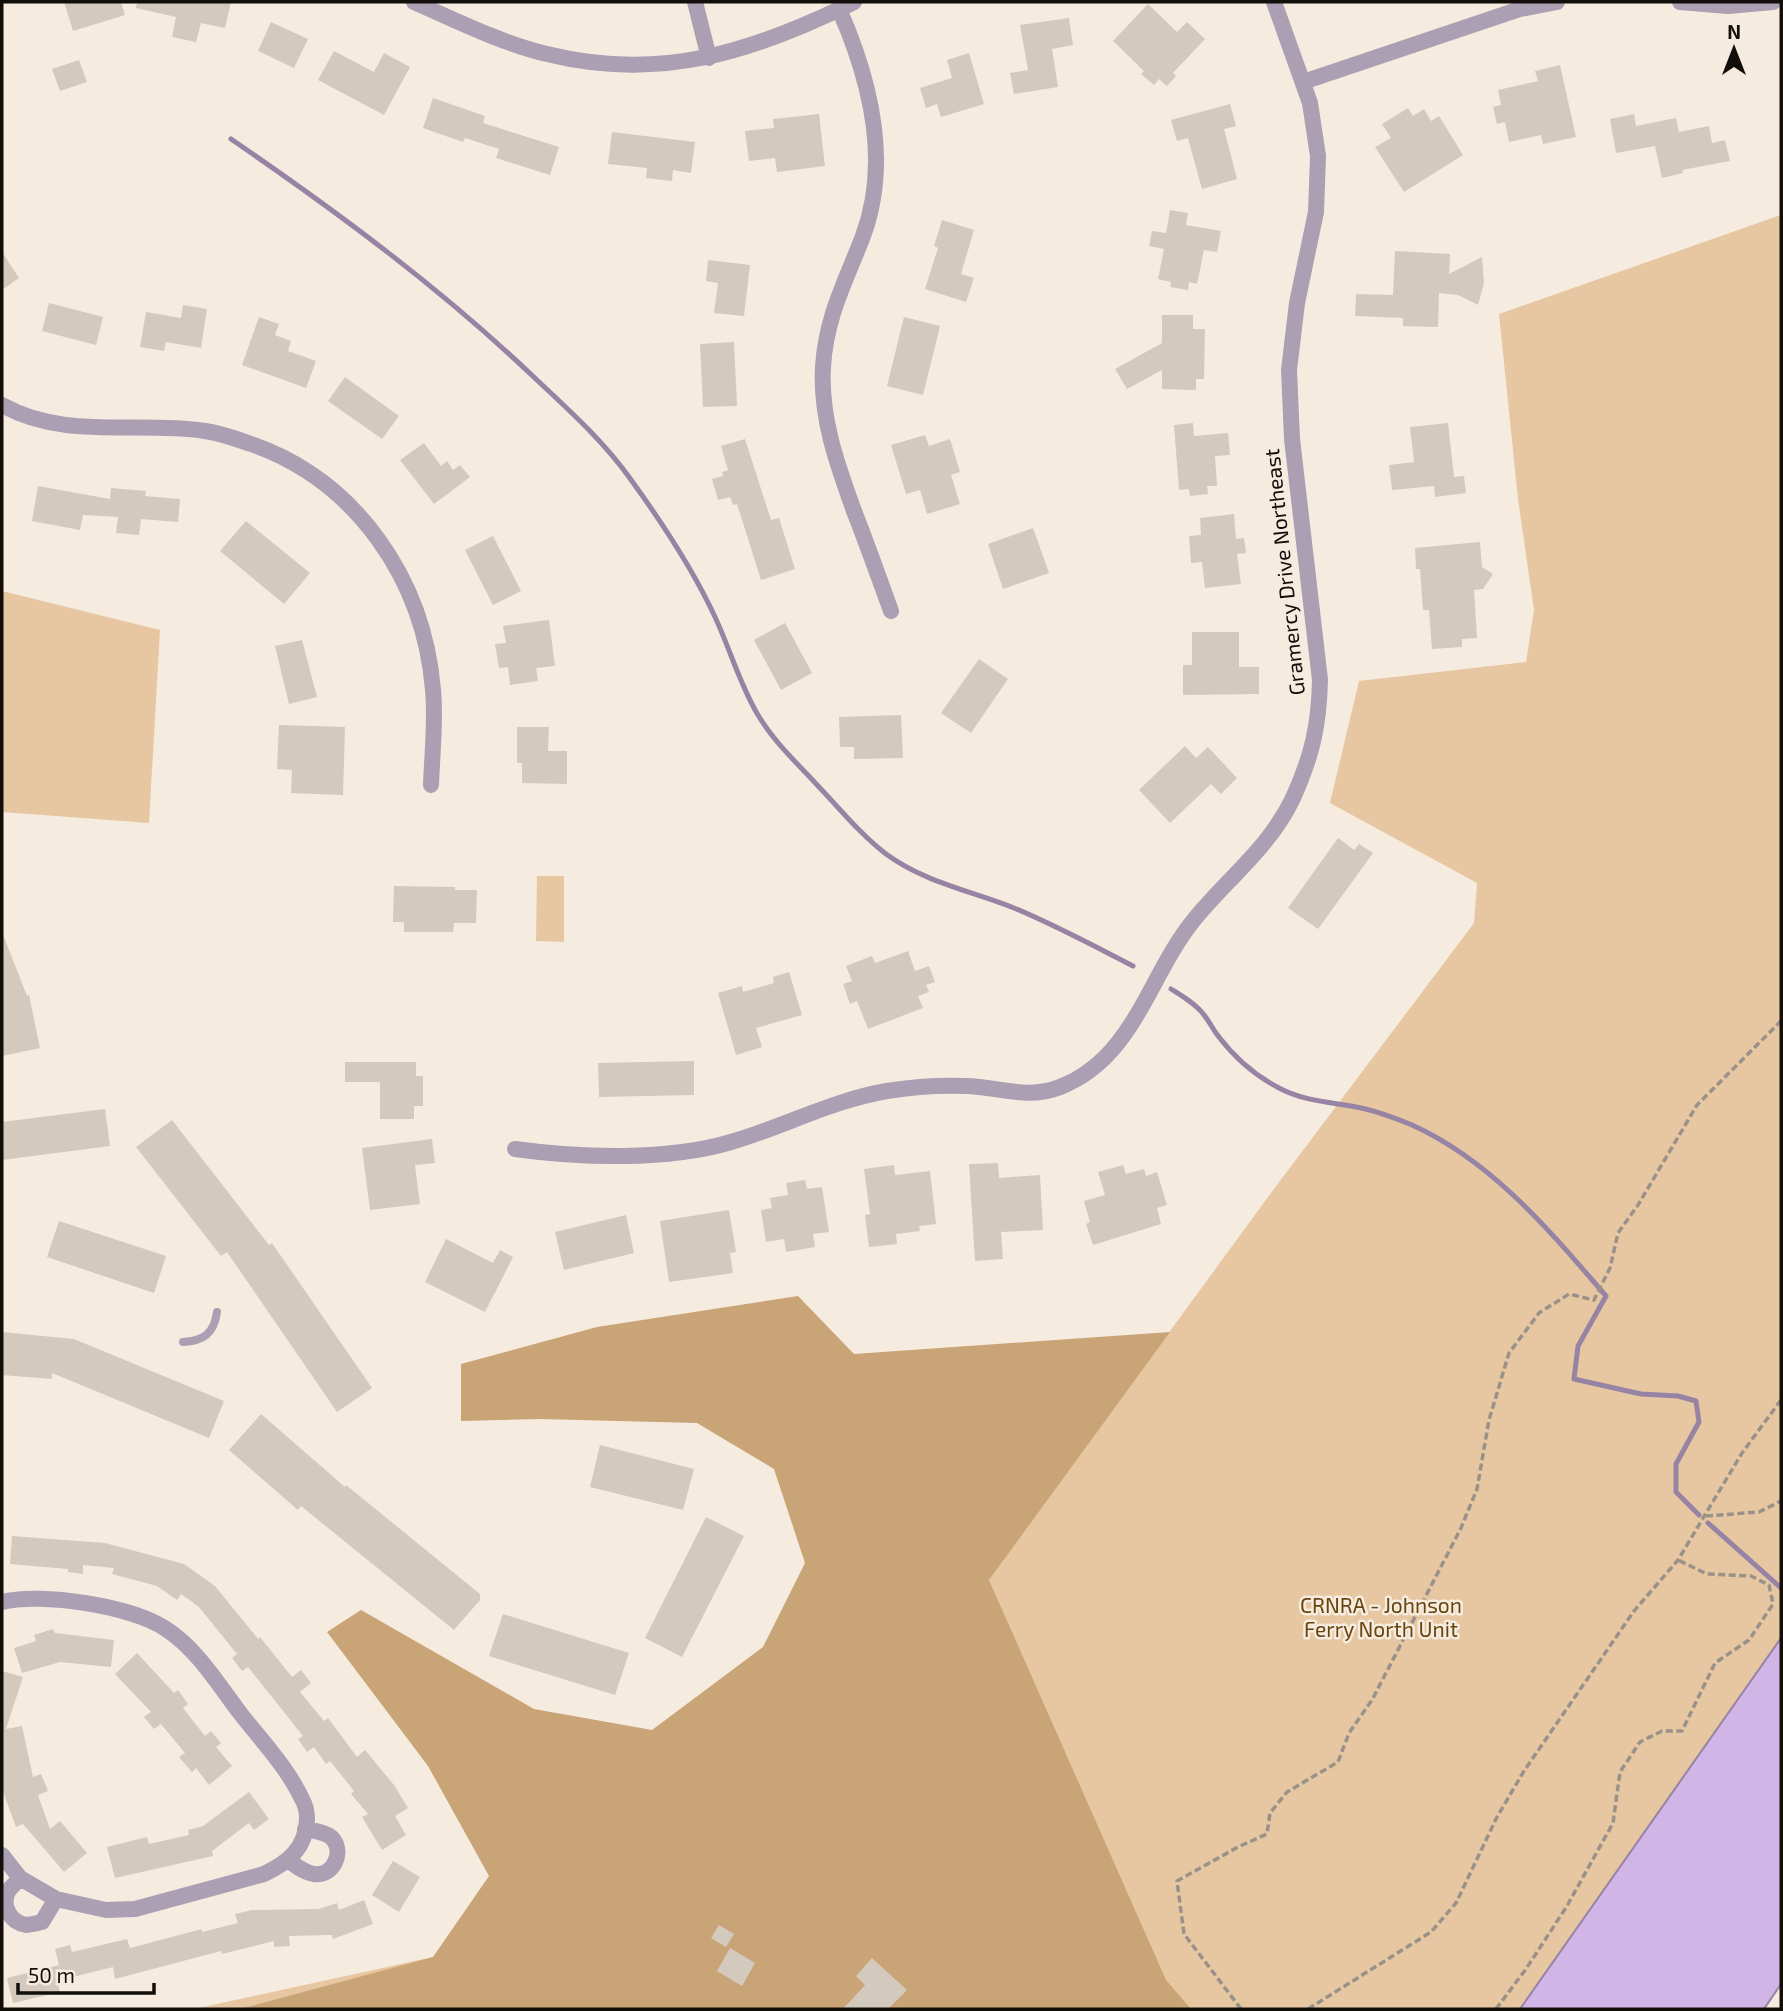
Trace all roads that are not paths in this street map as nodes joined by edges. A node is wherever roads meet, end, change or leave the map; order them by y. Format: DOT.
graph roads {
  1 [pos="414,2"];
  2 [pos="695,2"];
  3 [pos="1274,2"];
  4 [pos="1557,2"];
  5 [pos="1679,2"];
  6 [pos="1773,2"];
  7 [pos="846,6"];
  8 [pos="709,58"];
  9 [pos="1303,82"];
  10 [pos="2,405"];
  11 [pos="891,611"];
  12 [pos="431,785"];
  13 [pos="515,1149"];
  14 [pos="217,1312"];
  15 [pos="183,1342"];
  16 [pos="2,1602"];
  17 [pos="305,1829"];
  18 [pos="2,1855"];
  19 [pos="289,1861"];
  20 [pos="20,1878"];
  21 [pos="56,1899"];
  1 -- 8 [label="street"];
  2 -- 8 [label="street"];
  3 -- 9 [label="street, Gramercy Drive Northeast"];
  4 -- 9 [label="street"];
  5 -- 6 [label="street"];
  7 -- 8 [label="street"];
  7 -- 11 [label="street"];
  9 -- 13 [label="street, Gramercy Drive Northeast"];
  10 -- 12 [label="street"];
  14 -- 15 [label="lane"];
  16 -- 17 [label="street"];
  17 -- 19 [label="street"];
  17 -- 19 [label="street"];
  18 -- 20 [label="street"];
  19 -- 21 [label="street"];
  20 -- 21 [label="street"];
  20 -- 21 [label="street"];
}
